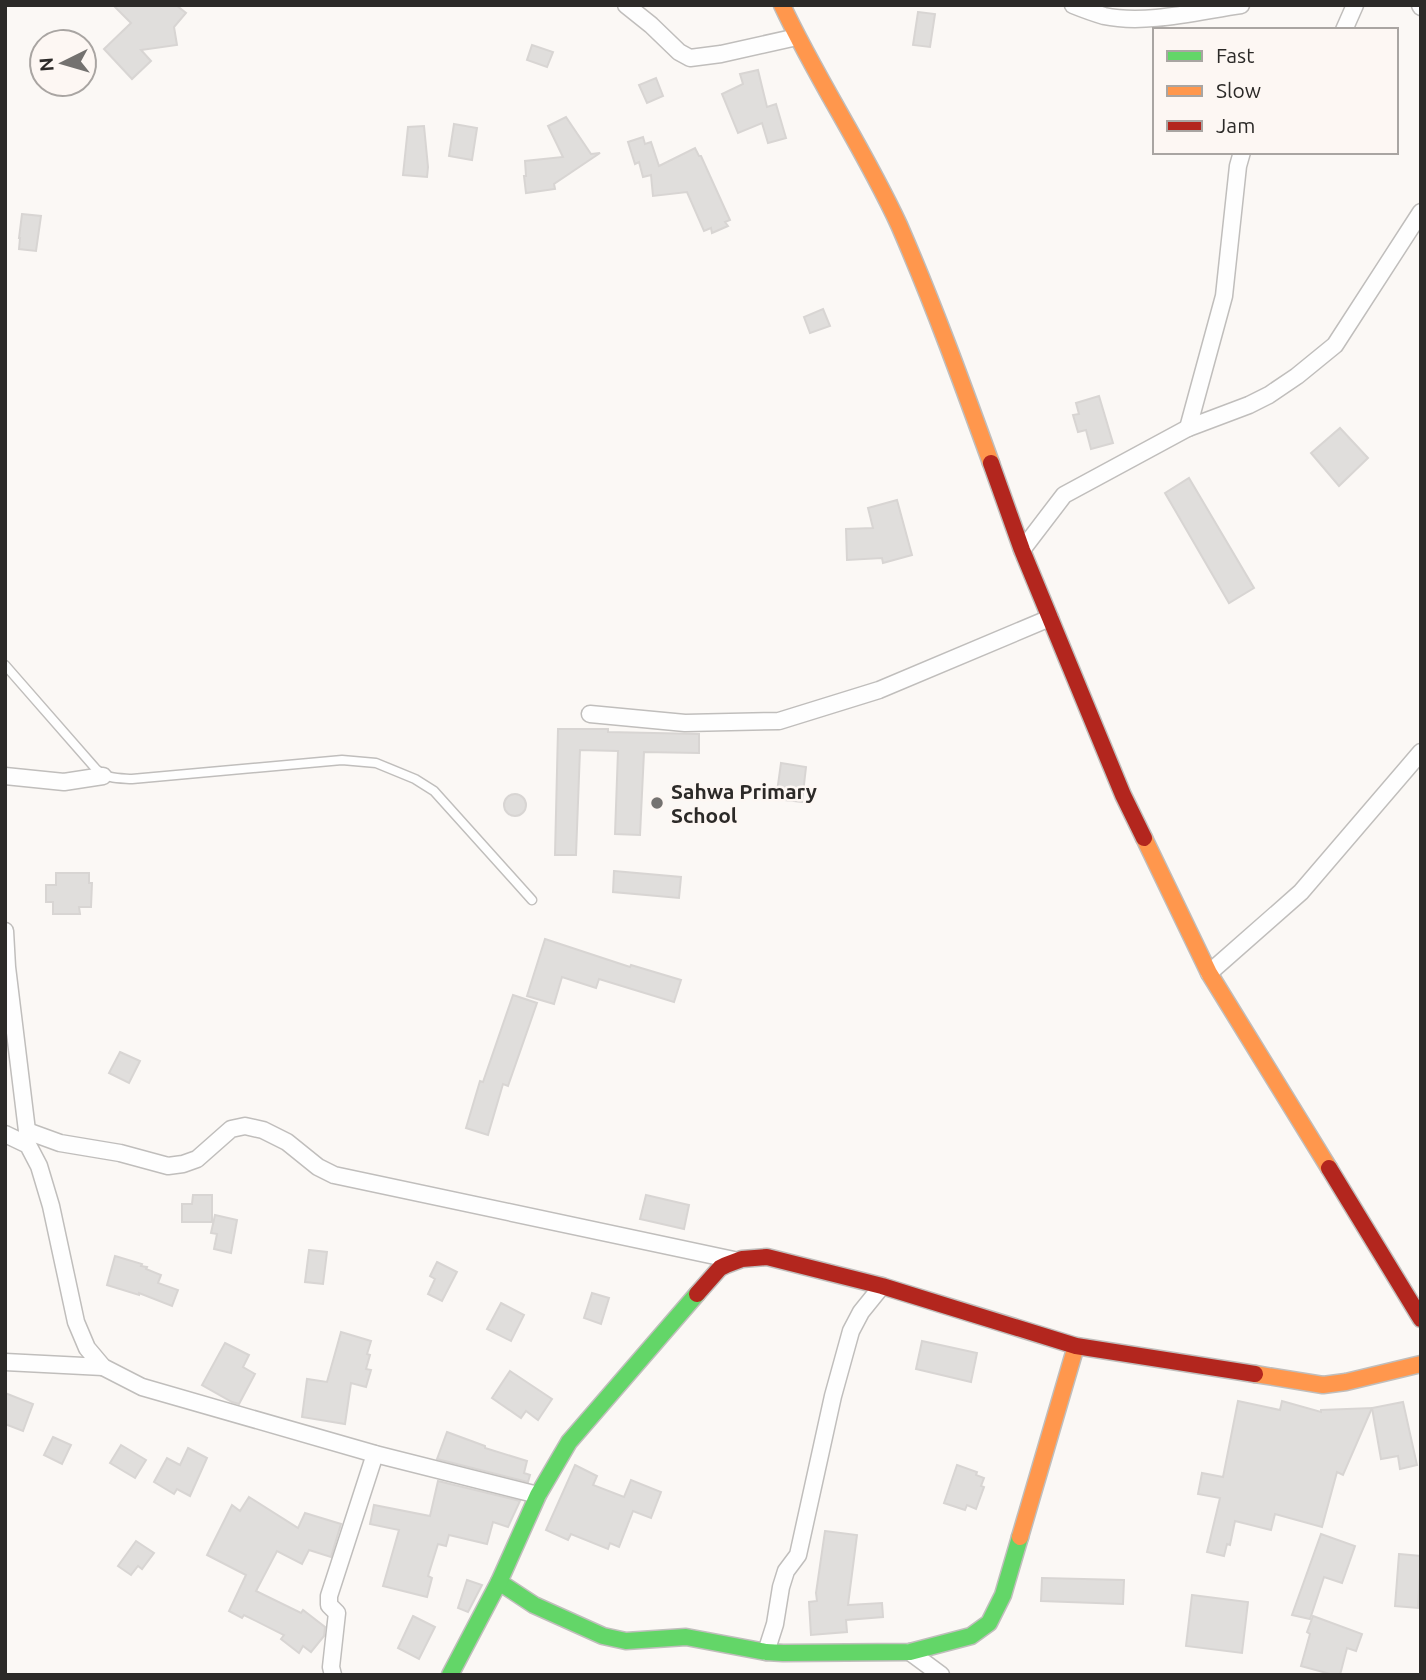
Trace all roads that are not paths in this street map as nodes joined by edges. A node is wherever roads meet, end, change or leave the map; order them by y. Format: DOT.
graph roads {
  1 [pos="626,5"];
  2 [pos="782,5"];
  3 [pos="1073,5"];
  4 [pos="1241,5"];
  5 [pos="1355,5"];
  6 [pos="1345,28"];
  7 [pos="797,37"];
  8 [pos="1241,154"];
  9 [pos="1421,212"];
  10 [pos="1188,428"];
  11 [pos="1022,550"];
  12 [pos="1050,618"];
  13 [pos="5,665"];
  14 [pos="590,714"];
  15 [pos="1421,752"];
  16 [pos="5,776"];
  17 [pos="103,776"];
  18 [pos="532,900"];
  19 [pos="5,931"];
  20 [pos="6,966"];
  21 [pos="1209,973"];
  22 [pos="5,1134"];
  23 [pos="28,1138"];
  24 [pos="734,1260"];
  25 [pos="882,1286"];
  26 [pos="1421,1320"];
  27 [pos="1076,1346"];
  28 [pos="5,1362"];
  29 [pos="1421,1364"];
  30 [pos="103,1367"];
  31 [pos="375,1454"];
  32 [pos="538,1495"];
  33 [pos="499,1582"];
  34 [pos="766,1652"];
  35 [pos="910,1652"];
  36 [pos="332,1675"];
  37 [pos="450,1675"];
  38 [pos="941,1675"];
  1 -- 7 [label="street"];
  2 -- 7 [label="street"];
  3 -- 4 [label="street"];
  5 -- 6 [label="street"];
  7 -- 11 [label="street"];
  8 -- 10 [label="street"];
  9 -- 10 [label="street"];
  10 -- 11 [label="street"];
  11 -- 12 [label="street"];
  12 -- 14 [label="street"];
  12 -- 21 [label="street"];
  13 -- 17 [label="lane"];
  15 -- 21 [label="street"];
  16 -- 17 [label="street"];
  17 -- 18 [label="lane"];
  19 -- 20 [label="street"];
  20 -- 23 [label="street"];
  21 -- 26 [label="street"];
  22 -- 23 [label="street"];
  23 -- 24 [label="street"];
  23 -- 30 [label="street"];
  24 -- 25 [label="street"];
  24 -- 32 [label="street"];
  25 -- 27 [label="street"];
  25 -- 34 [label="street"];
  27 -- 29 [label="street"];
  27 -- 35 [label="street"];
  28 -- 30 [label="street"];
  30 -- 31 [label="street"];
  31 -- 32 [label="street"];
  31 -- 36 [label="street"];
  32 -- 33 [label="street"];
  33 -- 34 [label="street"];
  33 -- 37 [label="street"];
  34 -- 35 [label="street"];
  35 -- 38 [label="street"];
}
